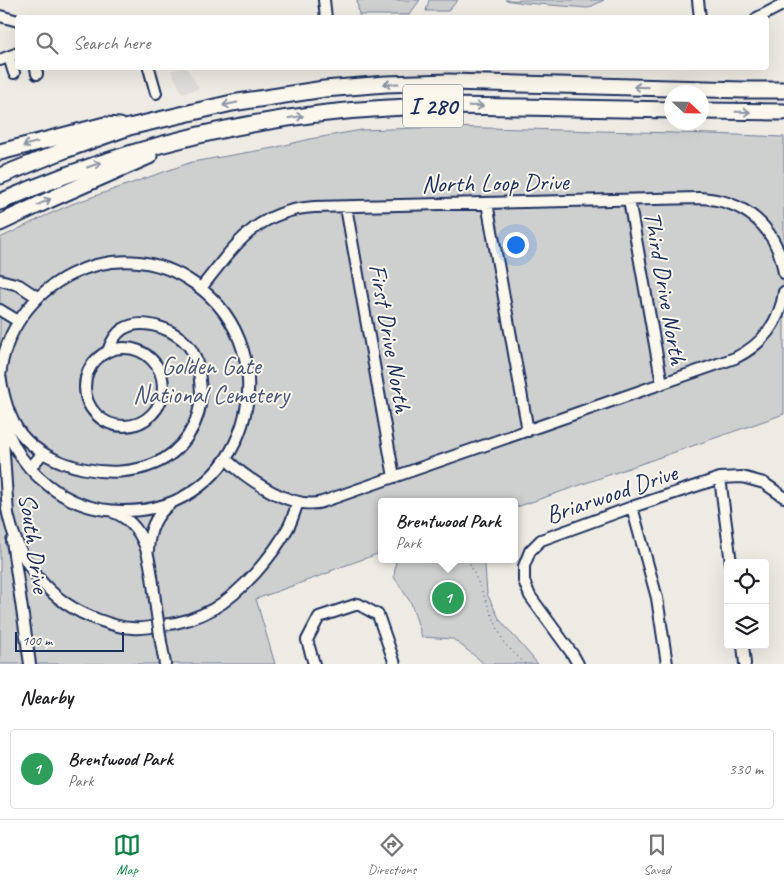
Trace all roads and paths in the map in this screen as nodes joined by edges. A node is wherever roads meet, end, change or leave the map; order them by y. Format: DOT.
graph roads {
  1 [pos="324,0"];
  2 [pos="698,0"];
  3 [pos="784,4"];
  4 [pos="326,15"];
  5 [pos="700,15"];
  6 [pos="763,15"];
  7 [pos="0,16"];
  8 [pos="15,20"];
  9 [pos="9,57"];
  10 [pos="150,70"];
  11 [pos="14,74"];
  12 [pos="784,88"];
  13 [pos="156,93"];
  14 [pos="664,110"];
  15 [pos="709,111"];
  16 [pos="784,112"];
  17 [pos="129,127"];
  18 [pos="196,135"];
  19 [pos="0,152"];
  20 [pos="0,176"];
  21 [pos="629,200"];
  22 [pos="0,202"];
  23 [pos="487,203"];
  24 [pos="346,207"];
  25 [pos="0,223"];
  26 [pos="784,272"];
  27 [pos="0,280"];
  28 [pos="201,288"];
  29 [pos="784,292"];
  30 [pos="38,297"];
  31 [pos="0,310"];
  32 [pos="18,321"];
  33 [pos="3,348"];
  34 [pos="108,351"];
  35 [pos="0,375"];
  36 [pos="662,384"];
  37 [pos="0,397"];
  38 [pos="528,431"];
  39 [pos="43,453"];
  40 [pos="226,459"];
  41 [pos="30,468"];
  42 [pos="394,477"];
  43 [pos="720,478"];
  44 [pos="784,497"];
  45 [pos="177,499"];
  46 [pos="298,502"];
  47 [pos="632,507"];
  48 [pos="7,509"];
  49 [pos="105,510"];
  50 [pos="148,552"];
  51 [pos="730,559"];
  52 [pos="470,563"];
  53 [pos="743,649"];
  54 [pos="30,664"];
  55 [pos="165,664"];
  56 [pos="314,664"];
  57 [pos="395,664"];
  58 [pos="525,664"];
  59 [pos="578,664"];
  60 [pos="667,664"];
  61 [pos="745,664"];
  1 -- 4 [label="street"];
  2 -- 5 [label="street"];
  3 -- 6 [label="street"];
  7 -- 8 [label="street"];
  9 -- 11 [label="street"];
  10 -- 13 [label="street"];
  12 -- 17 [label="highway, I 280, one-way"];
  18 -- 14 [label="highway, I 280, one-way"];
  15 -- 16 [label="highway, one-way"];
  17 -- 19 [label="highway, one-way"];
  17 -- 20 [label="highway, I 280"];
  22 -- 18 [label="highway, I 280, one-way"];
  25 -- 18 [label="highway, one-way"];
  21 -- 23 [label="street, North Loop Drive"];
  21 -- 26 [label="street, North Loop Drive"];
  21 -- 36 [label="street, Third Drive North"];
  23 -- 24 [label="street, North Loop Drive"];
  23 -- 38 [label="street"];
  24 -- 28 [label="street, North Loop Drive"];
  24 -- 42 [label="street, First Drive North"];
  27 -- 30 [label="street"];
  28 -- 30 [label="street"];
  28 -- 40 [label="street"];
  29 -- 36 [label="street"];
  30 -- 32 [label="street"];
  31 -- 32 [label="street"];
  32 -- 33 [label="street"];
  33 -- 35 [label="street"];
  34 -- 34 [label="street"];
  34 -- 39 [label="street"];
  35 -- 39 [label="street"];
  36 -- 38 [label="street"];
  37 -- 41 [label="street"];
  37 -- 48 [label="street, South Drive"];
  38 -- 42 [label="street"];
  39 -- 41 [label="street"];
  40 -- 45 [label="street"];
  40 -- 46 [label="street"];
  41 -- 49 [label="street"];
  42 -- 46 [label="street"];
  43 -- 44 [label="street, Briarwood Drive"];
  43 -- 47 [label="street, Briarwood Drive"];
  43 -- 51 [label="street"];
  45 -- 49 [label="street"];
  45 -- 50 [label="street"];
  46 -- 48 [label="street"];
  47 -- 59 [label="street, Briarwood Drive"];
  47 -- 60 [label="street"];
  48 -- 54 [label="street, South Drive"];
  49 -- 50 [label="street"];
  50 -- 55 [label="street, bridge"];
  52 -- 58 [label="path"];
  53 -- 61 [label="street"];
  56 -- 57 [label="street"];
}
